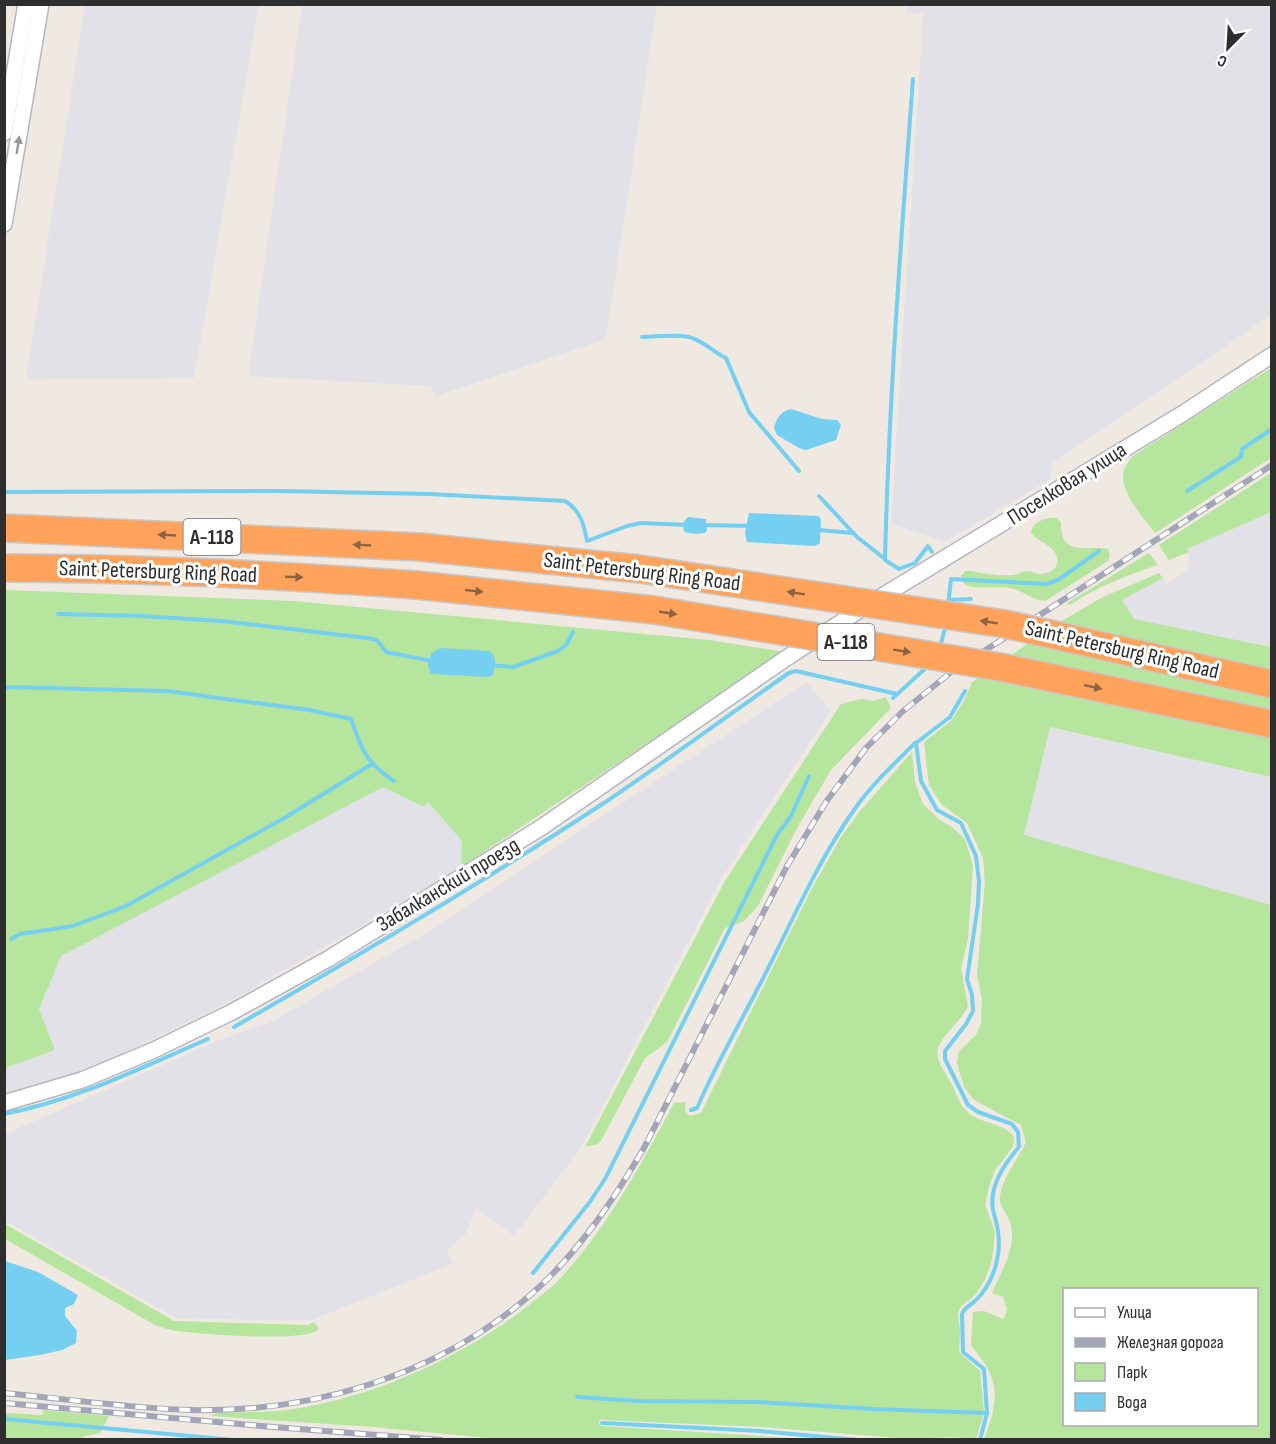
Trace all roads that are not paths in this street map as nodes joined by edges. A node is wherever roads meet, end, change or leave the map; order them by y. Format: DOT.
graph roads {
  1 [pos="26,4"];
  2 [pos="41,4"];
  3 [pos="4,134"];
  4 [pos="4,224"];
  5 [pos="1272,355"];
  6 [pos="4,528"];
  7 [pos="4,568"];
  8 [pos="861,609"];
  9 [pos="1272,684"];
  10 [pos="1272,724"];
  11 [pos="4,1103"];
  1 -- 3 [label="street"];
  4 -- 2 [label="street, one-way"];
  5 -- 8 [label="street, Поселковая улица"];
  9 -- 6 [label="highway, Saint Petersburg Ring Road / А-118, one-way, bridge"];
  7 -- 10 [label="highway, Saint Petersburg Ring Road / А-118, one-way, bridge"];
  8 -- 11 [label="street, Забалканский проезд"];
}
